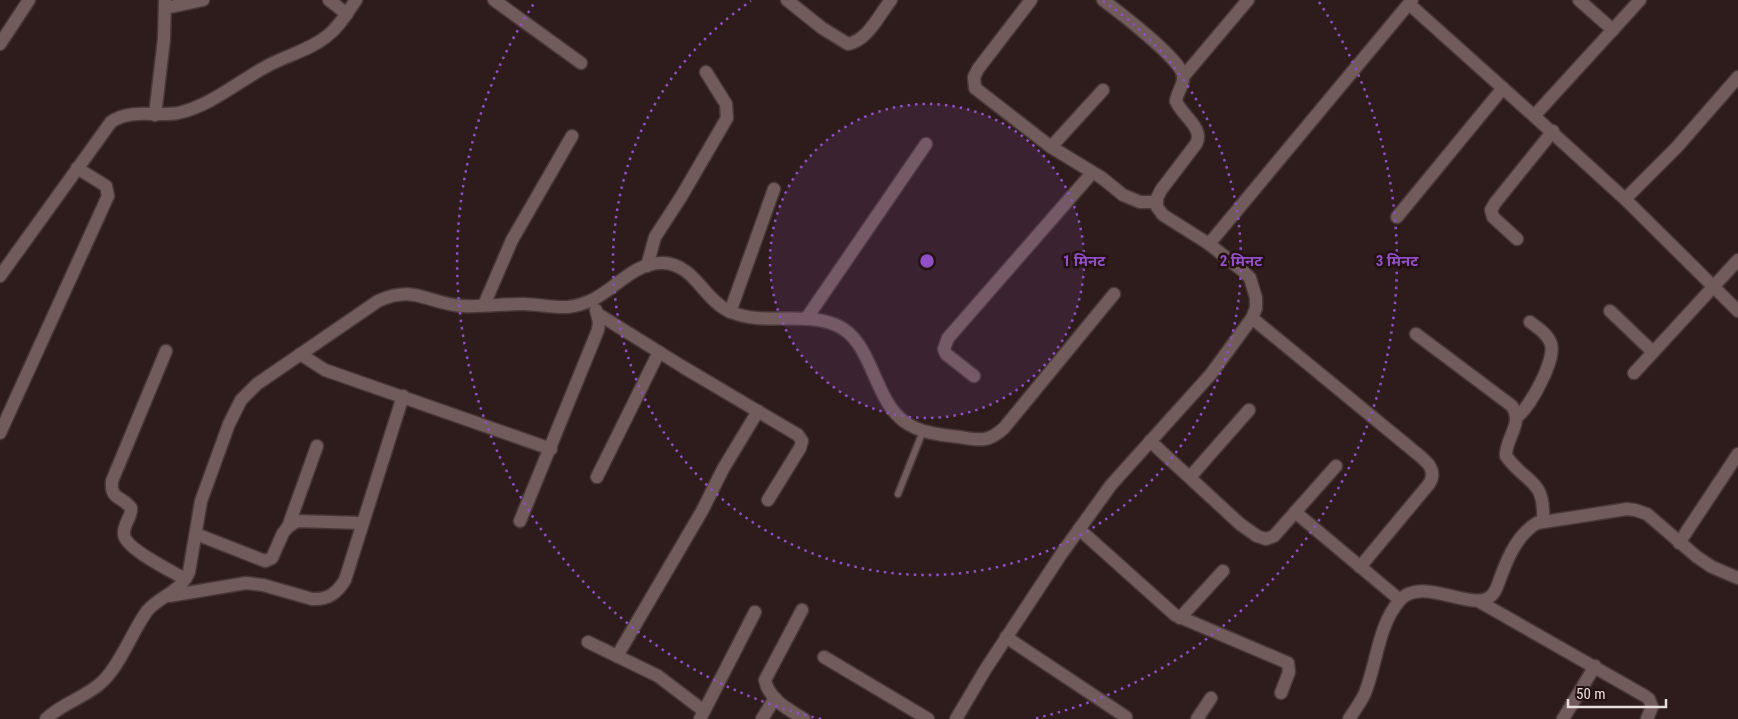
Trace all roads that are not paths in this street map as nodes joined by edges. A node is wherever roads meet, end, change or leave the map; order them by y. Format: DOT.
graph roads {
  1 [pos="29,0"];
  2 [pos="204,0"];
  3 [pos="328,0"];
  4 [pos="356,0"];
  5 [pos="494,0"];
  6 [pos="787,0"];
  7 [pos="1031,0"];
  8 [pos="1104,0"];
  9 [pos="1248,0"];
  10 [pos="1579,0"];
  11 [pos="1640,0"];
  12 [pos="888,1"];
  13 [pos="1410,2"];
  14 [pos="166,4"];
  15 [pos="347,14"];
  16 [pos="1613,30"];
  17 [pos="0,44"];
  18 [pos="581,63"];
  19 [pos="706,72"];
  20 [pos="1183,77"];
  21 [pos="1738,77"];
  22 [pos="1503,88"];
  23 [pos="1103,90"];
  24 [pos="156,115"];
  25 [pos="1534,116"];
  26 [pos="1552,131"];
  27 [pos="572,136"];
  28 [pos="926,144"];
  29 [pos="1051,146"];
  30 [pos="77,168"];
  31 [pos="1092,173"];
  32 [pos="774,189"];
  33 [pos="1625,199"];
  34 [pos="1157,202"];
  35 [pos="1397,217"];
  36 [pos="1517,239"];
  37 [pos="1209,244"];
  38 [pos="1738,260"];
  39 [pos="646,266"];
  40 [pos="0,276"];
  41 [pos="1713,287"];
  42 [pos="1114,294"];
  43 [pos="590,300"];
  44 [pos="484,305"];
  45 [pos="1610,311"];
  46 [pos="1738,311"];
  47 [pos="730,312"];
  48 [pos="598,314"];
  49 [pos="1252,318"];
  50 [pos="806,319"];
  51 [pos="1530,322"];
  52 [pos="1416,334"];
  53 [pos="166,352"];
  54 [pos="659,352"];
  55 [pos="1653,352"];
  56 [pos="300,354"];
  57 [pos="1634,373"];
  58 [pos="974,376"];
  59 [pos="403,396"];
  60 [pos="1249,410"];
  61 [pos="758,411"];
  62 [pos="1517,417"];
  63 [pos="923,431"];
  64 [pos="0,434"];
  65 [pos="1150,441"];
  66 [pos="317,446"];
  67 [pos="551,448"];
  68 [pos="1738,454"];
  69 [pos="1336,466"];
  70 [pos="597,477"];
  71 [pos="1190,478"];
  72 [pos="898,494"];
  73 [pos="768,500"];
  74 [pos="1295,512"];
  75 [pos="520,521"];
  76 [pos="1543,522"];
  77 [pos="362,523"];
  78 [pos="288,526"];
  79 [pos="1079,529"];
  80 [pos="196,534"];
  81 [pos="1679,543"];
  82 [pos="1360,566"];
  83 [pos="1223,571"];
  84 [pos="1738,578"];
  85 [pos="186,579"];
  86 [pos="163,596"];
  87 [pos="1400,600"];
  88 [pos="1480,602"];
  89 [pos="802,610"];
  90 [pos="755,612"];
  91 [pos="1180,618"];
  92 [pos="1006,637"];
  93 [pos="588,642"];
  94 [pos="617,656"];
  95 [pos="824,658"];
  96 [pos="1595,666"];
  97 [pos="1281,693"];
  98 [pos="775,698"];
  99 [pos="1211,698"];
  100 [pos="702,715"];
  101 [pos="1126,717"];
  102 [pos="46,719"];
  103 [pos="762,719"];
  104 [pos="804,719"];
  105 [pos="928,719"];
  106 [pos="956,719"];
  107 [pos="1197,719"];
  108 [pos="1349,719"];
  109 [pos="1563,719"];
  110 [pos="1647,719"];
  1 -- 17 [label="street"];
  2 -- 14 [label="street"];
  3 -- 15 [label="street"];
  4 -- 15 [label="street"];
  5 -- 18 [label="street"];
  6 -- 12 [label="street"];
  7 -- 29 [label="street"];
  8 -- 20 [label="street"];
  9 -- 20 [label="street"];
  10 -- 16 [label="street"];
  11 -- 16 [label="street"];
  13 -- 22 [label="street"];
  13 -- 37 [label="street"];
  14 -- 24 [label="street"];
  15 -- 24 [label="street"];
  16 -- 25 [label="street"];
  19 -- 39 [label="street"];
  20 -- 34 [label="street"];
  21 -- 33 [label="street"];
  22 -- 25 [label="street"];
  22 -- 35 [label="street"];
  23 -- 29 [label="street"];
  24 -- 30 [label="street"];
  25 -- 26 [label="street"];
  26 -- 33 [label="street"];
  26 -- 36 [label="street"];
  27 -- 44 [label="street"];
  28 -- 50 [label="street"];
  29 -- 31 [label="street"];
  30 -- 40 [label="street"];
  30 -- 64 [label="street"];
  31 -- 34 [label="street"];
  31 -- 58 [label="street"];
  32 -- 47 [label="street"];
  33 -- 41 [label="street"];
  34 -- 37 [label="street"];
  37 -- 49 [label="street"];
  38 -- 41 [label="street"];
  39 -- 43 [label="street"];
  39 -- 47 [label="street"];
  41 -- 46 [label="street"];
  41 -- 55 [label="street"];
  42 -- 63 [label="street"];
  43 -- 44 [label="street"];
  43 -- 48 [label="street"];
  44 -- 56 [label="street"];
  45 -- 55 [label="street"];
  47 -- 50 [label="street"];
  48 -- 54 [label="street"];
  48 -- 67 [label="street"];
  49 -- 65 [label="street"];
  49 -- 82 [label="street"];
  50 -- 63 [label="street"];
  51 -- 62 [label="street"];
  52 -- 62 [label="street"];
  53 -- 85 [label="street"];
  54 -- 61 [label="street"];
  54 -- 70 [label="street"];
  55 -- 57 [label="street"];
  56 -- 59 [label="street"];
  56 -- 80 [label="street"];
  59 -- 67 [label="street"];
  59 -- 77 [label="street"];
  60 -- 71 [label="street"];
  61 -- 73 [label="street"];
  61 -- 94 [label="street"];
  62 -- 76 [label="street"];
  63 -- 72 [label="lane"];
  65 -- 71 [label="street"];
  65 -- 79 [label="street"];
  66 -- 78 [label="street"];
  67 -- 75 [label="street"];
  68 -- 81 [label="street"];
  69 -- 74 [label="street"];
  71 -- 74 [label="street"];
  74 -- 82 [label="street"];
  76 -- 81 [label="street"];
  76 -- 88 [label="street"];
  77 -- 78 [label="street"];
  77 -- 86 [label="street"];
  78 -- 80 [label="street"];
  79 -- 91 [label="street"];
  79 -- 92 [label="street"];
  80 -- 85 [label="street"];
  81 -- 84 [label="street"];
  82 -- 87 [label="street"];
  83 -- 91 [label="street"];
  85 -- 86 [label="street"];
  86 -- 102 [label="street"];
  87 -- 88 [label="street"];
  87 -- 108 [label="street"];
  88 -- 96 [label="street"];
  89 -- 98 [label="street"];
  90 -- 100 [label="street"];
  91 -- 97 [label="street"];
  92 -- 101 [label="street"];
  92 -- 106 [label="street"];
  93 -- 94 [label="street"];
  94 -- 100 [label="street"];
  95 -- 105 [label="street"];
  96 -- 109 [label="street"];
  96 -- 110 [label="street"];
  98 -- 103 [label="street"];
  98 -- 104 [label="street"];
  99 -- 107 [label="street"];
}
